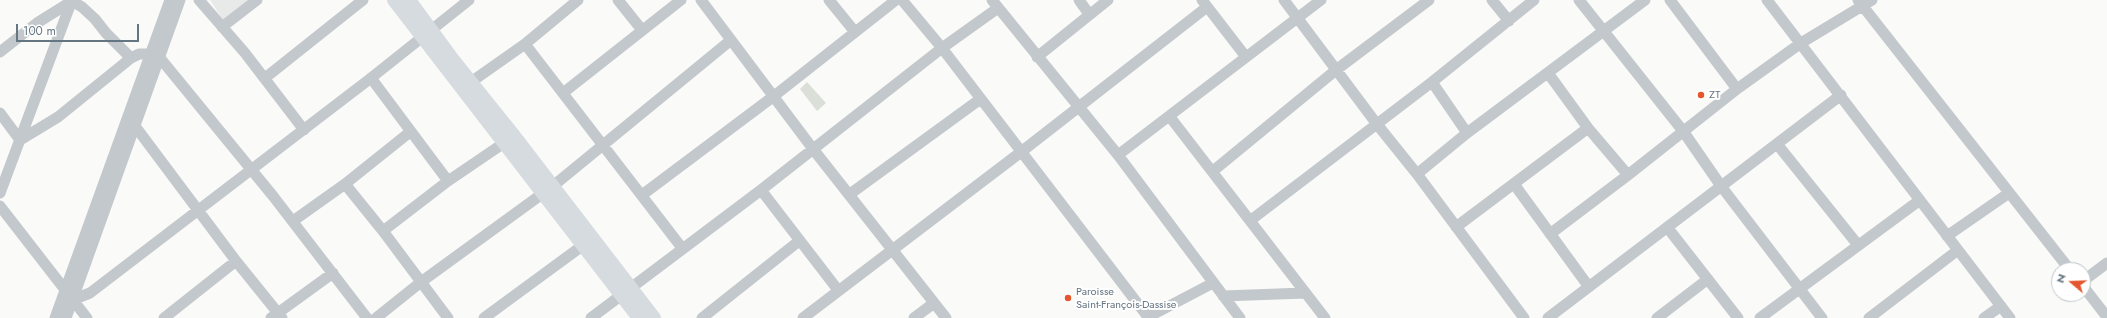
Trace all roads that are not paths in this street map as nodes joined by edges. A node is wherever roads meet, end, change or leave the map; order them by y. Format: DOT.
graph roads {
  1 [pos="170,0"];
  2 [pos="180,0"];
  3 [pos="199,0"];
  4 [pos="257,0"];
  5 [pos="363,0"];
  6 [pos="394,0"];
  7 [pos="409,0"];
  8 [pos="470,0"];
  9 [pos="578,0"];
  10 [pos="618,0"];
  11 [pos="681,0"];
  12 [pos="700,0"];
  13 [pos="829,0"];
  14 [pos="896,0"];
  15 [pos="902,0"];
  16 [pos="1079,0"];
  17 [pos="1108,0"];
  18 [pos="1284,0"];
  19 [pos="1321,0"];
  20 [pos="1429,0"];
  21 [pos="1492,0"];
  22 [pos="1534,0"];
  23 [pos="1579,0"];
  24 [pos="1645,0"];
  25 [pos="1670,0"];
  26 [pos="1767,0"];
  27 [pos="72,1"];
  28 [pos="1864,2"];
  29 [pos="1204,3"];
  30 [pos="995,4"];
  31 [pos="1089,14"];
  32 [pos="1298,17"];
  33 [pos="1509,21"];
  34 [pos="222,27"];
  35 [pos="642,30"];
  36 [pos="1604,31"];
  37 [pos="855,32"];
  38 [pos="427,34"];
  39 [pos="731,40"];
  40 [pos="1801,43"];
  41 [pos="525,44"];
  42 [pos="942,48"];
  43 [pos="0,52"];
  44 [pos="155,56"];
  45 [pos="1037,57"];
  46 [pos="1246,57"];
  47 [pos="131,58"];
  48 [pos="1336,70"];
  49 [pos="1548,73"];
  50 [pos="265,78"];
  51 [pos="371,78"];
  52 [pos="471,82"];
  53 [pos="1432,82"];
  54 [pos="1737,89"];
  55 [pos="563,93"];
  56 [pos="1841,95"];
  57 [pos="774,96"];
  58 [pos="979,100"];
  59 [pos="1077,106"];
  60 [pos="0,113"];
  61 [pos="1170,117"];
  62 [pos="1376,124"];
  63 [pos="135,126"];
  64 [pos="1588,128"];
  65 [pos="304,130"];
  66 [pos="1684,130"];
  67 [pos="410,132"];
  68 [pos="1467,133"];
  69 [pos="20,140"];
  70 [pos="504,143"];
  71 [pos="1777,144"];
  72 [pos="603,146"];
  73 [pos="814,149"];
  74 [pos="1021,152"];
  75 [pos="1118,155"];
  76 [pos="251,170"];
  77 [pos="1213,171"];
  78 [pos="1416,174"];
  79 [pos="1628,175"];
  80 [pos="448,181"];
  81 [pos="345,184"];
  82 [pos="1514,184"];
  83 [pos="1721,186"];
  84 [pos="548,190"];
  85 [pos="761,190"];
  86 [pos="0,193"];
  87 [pos="2009,193"];
  88 [pos="642,194"];
  89 [pos="850,194"];
  90 [pos="1920,200"];
  91 [pos="0,206"];
  92 [pos="197,210"];
  93 [pos="1251,220"];
  94 [pos="293,221"];
  95 [pos="1456,227"];
  96 [pos="1667,227"];
  97 [pos="383,231"];
  98 [pos="1550,234"];
  99 [pos="1947,236"];
  100 [pos="799,241"];
  101 [pos="1858,245"];
  102 [pos="582,246"];
  103 [pos="682,248"];
  104 [pos="892,248"];
  105 [pos="1958,250"];
  106 [pos="236,261"];
  107 [pos="2064,262"];
  108 [pos="2107,263"];
  109 [pos="333,273"];
  110 [pos="2091,275"];
  111 [pos="1708,279"];
  112 [pos="421,282"];
  113 [pos="1213,283"];
  114 [pos="1589,286"];
  115 [pos="1800,288"];
  116 [pos="65,290"];
  117 [pos="838,290"];
  118 [pos="626,291"];
  119 [pos="1305,293"];
  120 [pos="1223,296"];
  121 [pos="2091,296"];
  122 [pos="72,300"];
  123 [pos="934,303"];
  124 [pos="2001,306"];
  125 [pos="277,316"];
  126 [pos="2107,317"];
  127 [pos="55,318"];
  128 [pos="66,318"];
  129 [pos="87,318"];
  130 [pos="164,318"];
  131 [pos="367,318"];
  132 [pos="376,318"];
  133 [pos="448,318"];
  134 [pos="484,318"];
  135 [pos="590,318"];
  136 [pos="639,318"];
  137 [pos="654,318"];
  138 [pos="702,318"];
  139 [pos="803,318"];
  140 [pos="914,318"];
  141 [pos="946,318"];
  142 [pos="1147,318"];
  143 [pos="1240,318"];
  144 [pos="1325,318"];
  145 [pos="1524,318"];
  146 [pos="1548,318"];
  147 [pos="1657,318"];
  148 [pos="1738,318"];
  149 [pos="1760,318"];
  150 [pos="1822,318"];
  151 [pos="1869,318"];
  152 [pos="1984,318"];
  153 [pos="2010,318"];
  1 -- 44 [label="street"];
  2 -- 44 [label="street"];
  3 -- 34 [label="street"];
  4 -- 34 [label="street"];
  5 -- 50 [label="street"];
  6 -- 38 [label="main road"];
  7 -- 38 [label="main road"];
  8 -- 38 [label="street"];
  9 -- 41 [label="street"];
  10 -- 35 [label="street"];
  11 -- 35 [label="street"];
  12 -- 39 [label="street"];
  13 -- 37 [label="street"];
  14 -- 37 [label="street"];
  15 -- 42 [label="street"];
  16 -- 31 [label="street"];
  17 -- 31 [label="street"];
  18 -- 32 [label="street"];
  19 -- 32 [label="street"];
  20 -- 48 [label="street"];
  21 -- 33 [label="street"];
  22 -- 33 [label="street"];
  23 -- 36 [label="street"];
  24 -- 36 [label="street"];
  25 -- 54 [label="street"];
  26 -- 40 [label="street"];
  27 -- 43 [label="street"];
  27 -- 47 [label="street"];
  27 -- 69 [label="street"];
  28 -- 40 [label="street"];
  28 -- 87 [label="street"];
  29 -- 46 [label="street"];
  29 -- 59 [label="street"];
  30 -- 42 [label="street"];
  30 -- 45 [label="street"];
  31 -- 45 [label="street"];
  32 -- 46 [label="street"];
  32 -- 48 [label="street"];
  33 -- 53 [label="street"];
  34 -- 50 [label="street"];
  35 -- 55 [label="street"];
  36 -- 49 [label="street"];
  36 -- 66 [label="street"];
  37 -- 57 [label="street"];
  38 -- 51 [label="street"];
  38 -- 52 [label="main road"];
  38 -- 70 [label="main road"];
  39 -- 57 [label="street"];
  39 -- 72 [label="street"];
  40 -- 54 [label="street"];
  40 -- 56 [label="street"];
  41 -- 52 [label="street"];
  41 -- 55 [label="street"];
  42 -- 58 [label="street"];
  42 -- 73 [label="street"];
  44 -- 47 [label="street"];
  44 -- 63 [label="street"];
  44 -- 76 [label="street"];
  44 -- 116 [label="street"];
  45 -- 59 [label="street"];
  46 -- 61 [label="street"];
  47 -- 69 [label="street"];
  48 -- 62 [label="street"];
  48 -- 77 [label="street"];
  49 -- 64 [label="street"];
  49 -- 68 [label="street"];
  50 -- 65 [label="street"];
  51 -- 65 [label="street"];
  51 -- 67 [label="street"];
  52 -- 84 [label="main road"];
  53 -- 62 [label="street"];
  53 -- 68 [label="street"];
  54 -- 66 [label="street"];
  55 -- 72 [label="street"];
  56 -- 71 [label="street"];
  56 -- 90 [label="street"];
  57 -- 73 [label="street"];
  57 -- 88 [label="street"];
  58 -- 74 [label="street"];
  58 -- 89 [label="street"];
  59 -- 74 [label="street"];
  59 -- 75 [label="street"];
  60 -- 69 [label="street"];
  61 -- 75 [label="street"];
  61 -- 77 [label="street"];
  62 -- 78 [label="street"];
  62 -- 93 [label="street"];
  63 -- 92 [label="street"];
  63 -- 122 [label="street"];
  64 -- 79 [label="street"];
  64 -- 82 [label="street"];
  65 -- 76 [label="street"];
  66 -- 79 [label="street"];
  66 -- 83 [label="street"];
  67 -- 80 [label="street"];
  67 -- 81 [label="street"];
  68 -- 78 [label="street"];
  69 -- 86 [label="street"];
  70 -- 80 [label="street"];
  70 -- 84 [label="main road"];
  71 -- 83 [label="street"];
  71 -- 101 [label="street"];
  72 -- 84 [label="street"];
  72 -- 88 [label="street"];
  73 -- 85 [label="street"];
  73 -- 89 [label="street"];
  74 -- 104 [label="street"];
  74 -- 142 [label="street"];
  75 -- 113 [label="street"];
  76 -- 92 [label="street"];
  76 -- 94 [label="street"];
  77 -- 93 [label="street"];
  78 -- 95 [label="street"];
  79 -- 98 [label="street"];
  80 -- 97 [label="street"];
  81 -- 94 [label="street"];
  81 -- 97 [label="street"];
  82 -- 95 [label="street"];
  82 -- 98 [label="street"];
  83 -- 96 [label="street"];
  83 -- 115 [label="street"];
  84 -- 102 [label="main road"];
  84 -- 112 [label="street"];
  84 -- 118 [label="main road"];
  85 -- 100 [label="street"];
  85 -- 103 [label="street"];
  87 -- 99 [label="street"];
  87 -- 107 [label="street"];
  88 -- 103 [label="street"];
  89 -- 104 [label="street"];
  90 -- 99 [label="street"];
  90 -- 101 [label="street"];
  91 -- 116 [label="street"];
  92 -- 106 [label="street"];
  92 -- 122 [label="street"];
  93 -- 119 [label="street"];
  94 -- 109 [label="street"];
  95 -- 145 [label="street"];
  96 -- 111 [label="street"];
  96 -- 114 [label="street"];
  97 -- 112 [label="street"];
  98 -- 114 [label="street"];
  99 -- 105 [label="street"];
  100 -- 117 [label="street"];
  100 -- 138 [label="street"];
  101 -- 115 [label="street"];
  102 -- 118 [label="main road"];
  102 -- 134 [label="street"];
  103 -- 118 [label="street"];
  104 -- 117 [label="street"];
  104 -- 123 [label="street"];
  105 -- 124 [label="street"];
  105 -- 151 [label="street"];
  106 -- 125 [label="street"];
  106 -- 130 [label="street"];
  108 -- 110 [label="street"];
  109 -- 125 [label="street"];
  109 -- 131 [label="street"];
  111 -- 147 [label="street"];
  111 -- 148 [label="street"];
  112 -- 132 [label="street"];
  112 -- 133 [label="street"];
  113 -- 120 [label="street"];
  113 -- 142 [label="street"];
  114 -- 146 [label="street"];
  115 -- 149 [label="street"];
  115 -- 150 [label="street"];
  116 -- 122 [label="street"];
  116 -- 127 [label="street"];
  117 -- 139 [label="street"];
  118 -- 135 [label="street"];
  118 -- 136 [label="main road"];
  118 -- 137 [label="main road"];
  119 -- 120 [label="street"];
  119 -- 144 [label="street"];
  120 -- 143 [label="street"];
  121 -- 126 [label="street"];
  122 -- 128 [label="street"];
  122 -- 129 [label="street"];
  123 -- 140 [label="street"];
  123 -- 141 [label="street"];
  124 -- 152 [label="street"];
  124 -- 153 [label="street"];
}
